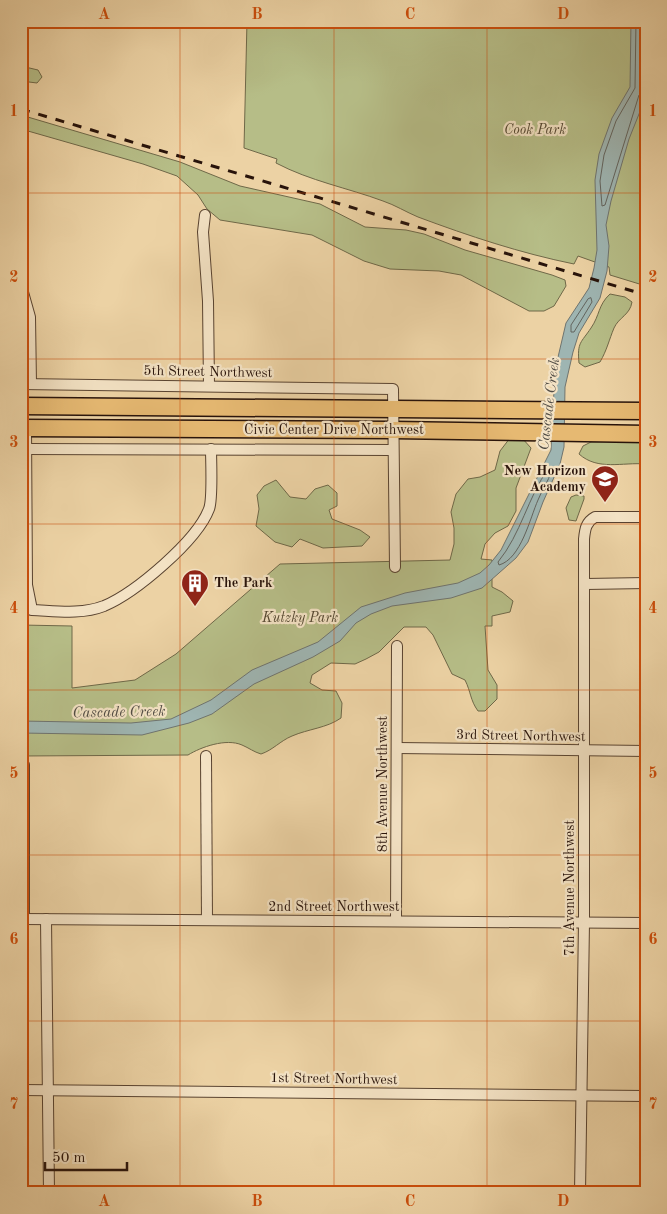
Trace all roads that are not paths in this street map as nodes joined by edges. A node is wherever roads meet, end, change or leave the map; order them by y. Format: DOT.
graph roads {
  1 [pos="205,215"];
  2 [pos="21,285"];
  3 [pos="26,384"];
  4 [pos="209,386"];
  5 [pos="21,406"];
  6 [pos="394,409"];
  7 [pos="646,411"];
  8 [pos="23,428"];
  9 [pos="393,430"];
  10 [pos="646,434"];
  11 [pos="211,448"];
  12 [pos="26,449"];
  13 [pos="393,450"];
  14 [pos="646,517"];
  15 [pos="395,567"];
  16 [pos="586,584"];
  17 [pos="646,584"];
  18 [pos="397,646"];
  19 [pos="396,748"];
  20 [pos="584,750"];
  21 [pos="646,751"];
  22 [pos="206,756"];
  23 [pos="24,765"];
  24 [pos="23,918"];
  25 [pos="46,919"];
  26 [pos="207,920"];
  27 [pos="396,922"];
  28 [pos="584,922"];
  29 [pos="646,922"];
  30 [pos="21,1090"];
  31 [pos="48,1090"];
  32 [pos="581,1095"];
  33 [pos="646,1096"];
  34 [pos="49,1193"];
  35 [pos="580,1193"];
  1 -- 4 [label="street"];
  2 -- 3 [label="street"];
  3 -- 4 [label="street, 5th Street Northwest"];
  4 -- 6 [label="street, 5th Street Northwest"];
  5 -- 6 [label="main road, Civic Center Drive Northwest"];
  6 -- 7 [label="main road, Civic Center Drive Northwest"];
  6 -- 9 [label="street"];
  8 -- 9 [label="main road, Civic Center Drive Northwest"];
  8 -- 12 [label="street"];
  9 -- 10 [label="main road, Civic Center Drive Northwest"];
  9 -- 13 [label="street"];
  11 -- 12 [label="street"];
  11 -- 12 [label="street"];
  11 -- 13 [label="street"];
  13 -- 15 [label="street"];
  14 -- 16 [label="street, 7th Avenue Northwest"];
  16 -- 17 [label="street"];
  16 -- 20 [label="street, 7th Avenue Northwest"];
  18 -- 19 [label="street, 8th Avenue Northwest"];
  19 -- 20 [label="street, 3rd Street Northwest"];
  19 -- 27 [label="street, 8th Avenue Northwest"];
  20 -- 21 [label="street, 3rd Street Northwest"];
  20 -- 28 [label="street, 7th Avenue Northwest"];
  22 -- 26 [label="street"];
  23 -- 24 [label="street"];
  24 -- 25 [label="street, 2nd Street Northwest"];
  25 -- 26 [label="street, 2nd Street Northwest"];
  25 -- 31 [label="street"];
  26 -- 27 [label="street, 2nd Street Northwest"];
  27 -- 28 [label="street, 2nd Street Northwest"];
  28 -- 29 [label="street, 2nd Street Northwest"];
  28 -- 32 [label="street, 7th Avenue Northwest"];
  30 -- 31 [label="street, 1st Street Northwest"];
  31 -- 32 [label="street, 1st Street Northwest"];
  31 -- 34 [label="street"];
  32 -- 33 [label="street, 1st Street Northwest"];
  32 -- 35 [label="street, 7th Avenue Northwest"];
}
